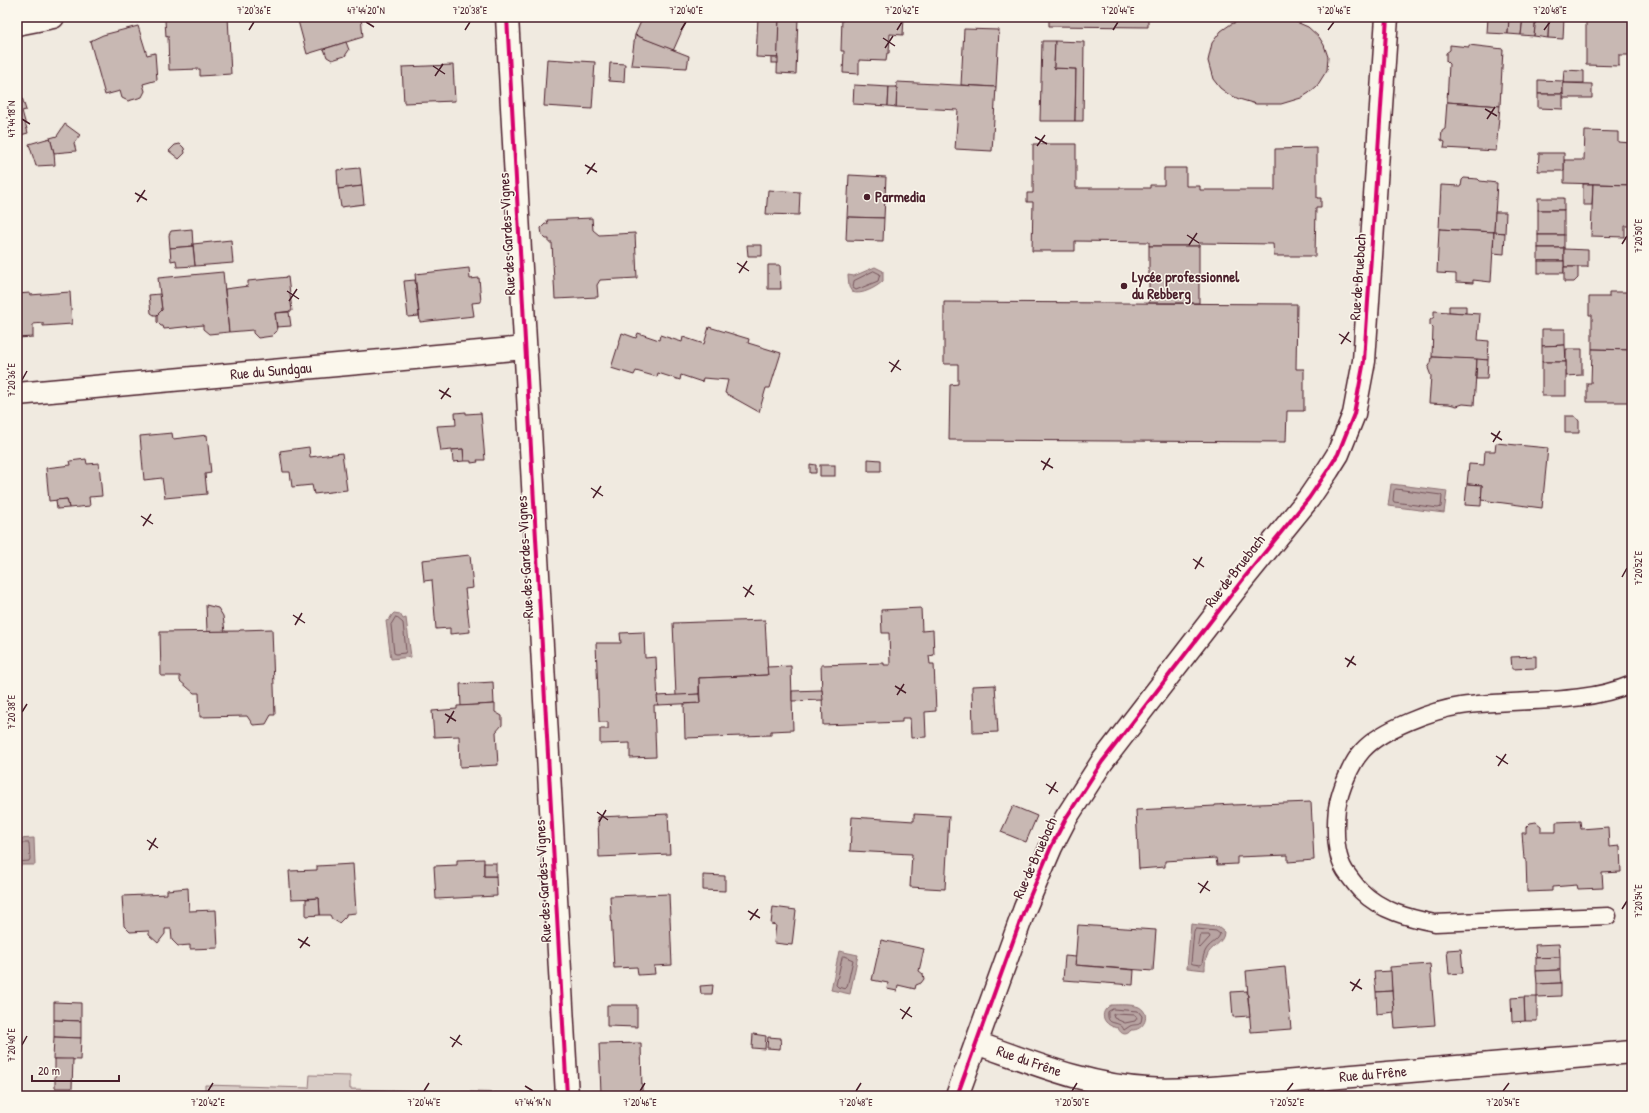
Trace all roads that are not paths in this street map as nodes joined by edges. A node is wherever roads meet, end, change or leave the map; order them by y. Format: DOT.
graph roads {
  1 [pos="53,17"];
  2 [pos="507,17"];
  3 [pos="1387,17"];
  4 [pos="17,24"];
  5 [pos="525,348"];
  6 [pos="17,394"];
  7 [pos="1632,684"];
  8 [pos="1608,916"];
  9 [pos="976,1042"];
  10 [pos="1632,1052"];
  11 [pos="567,1096"];
  12 [pos="957,1096"];
  1 -- 4 [label="street"];
  2 -- 5 [label="street, Rue des Gardes-Vignes"];
  3 -- 9 [label="street, Rue de Bruebach"];
  5 -- 6 [label="street, Rue du Sundgau"];
  5 -- 11 [label="street, Rue des Gardes-Vignes"];
  7 -- 8 [label="lane"];
  9 -- 10 [label="street, Rue du Frêne"];
  9 -- 12 [label="street, Rue de Bruebach"];
}
